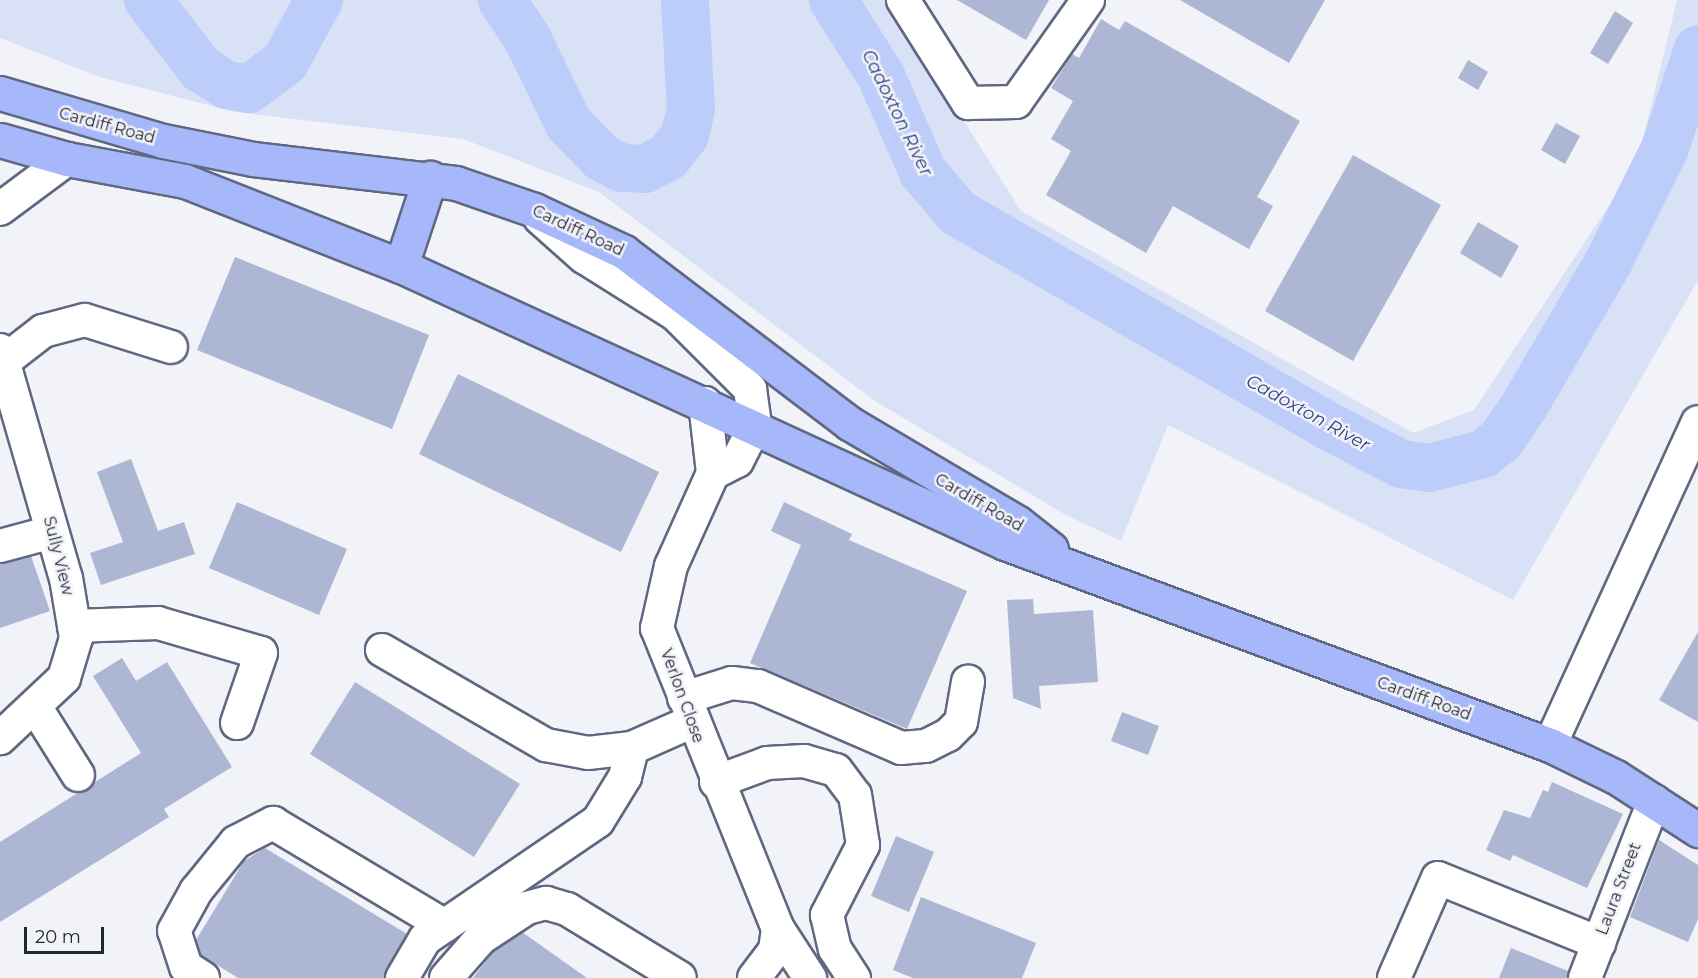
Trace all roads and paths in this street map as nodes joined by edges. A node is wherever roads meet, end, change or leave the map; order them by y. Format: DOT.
graph roads {
  1 [pos="903,0"];
  2 [pos="1088,0"];
  3 [pos="0,93"];
  4 [pos="0,140"];
  5 [pos="67,159"];
  6 [pos="430,178"];
  7 [pos="0,208"];
  8 [pos="530,208"];
  9 [pos="401,266"];
  10 [pos="171,347"];
  11 [pos="2,362"];
  12 [pos="705,403"];
  13 [pos="1698,422"];
  14 [pos="755,426"];
  15 [pos="713,473"];
  16 [pos="52,532"];
  17 [pos="0,546"];
  18 [pos="1072,565"];
  19 [pos="74,626"];
  20 [pos="382,650"];
  21 [pos="968,682"];
  22 [pos="36,708"];
  23 [pos="688,710"];
  24 [pos="237,723"];
  25 [pos="0,738"];
  26 [pos="1550,745"];
  27 [pos="632,748"];
  28 [pos="78,775"];
  29 [pos="716,782"];
  30 [pos="1654,801"];
  31 [pos="1698,830"];
  32 [pos="776,922"];
  33 [pos="445,926"];
  34 [pos="1599,943"];
  35 [pos="203,978"];
  36 [pos="402,978"];
  37 [pos="446,978"];
  38 [pos="680,978"];
  39 [pos="754,978"];
  40 [pos="810,978"];
  41 [pos="854,978"];
  42 [pos="1394,978"];
  43 [pos="1585,978"];
  1 -- 2 [label="street"];
  3 -- 6 [label="main road, Cardiff Road"];
  4 -- 5 [label="main road, Cardiff Road"];
  5 -- 7 [label="street"];
  5 -- 9 [label="main road, Cardiff Road"];
  6 -- 8 [label="main road, Cardiff Road"];
  6 -- 9 [label="main road"];
  8 -- 14 [label="street"];
  8 -- 18 [label="main road, Cardiff Road"];
  9 -- 12 [label="main road, Cardiff Road"];
  10 -- 11 [label="street"];
  11 -- 16 [label="street, Sully View"];
  12 -- 14 [label="main road, Cardiff Road"];
  12 -- 15 [label="street"];
  13 -- 26 [label="street"];
  14 -- 15 [label="street"];
  14 -- 18 [label="main road, Cardiff Road"];
  15 -- 23 [label="street, Verlon Close"];
  16 -- 17 [label="street"];
  16 -- 19 [label="street, Sully View"];
  18 -- 26 [label="main road, Cardiff Road"];
  19 -- 22 [label="street, Sully View"];
  19 -- 24 [label="street"];
  20 -- 27 [label="street"];
  21 -- 23 [label="street"];
  22 -- 25 [label="street, Sully View"];
  22 -- 28 [label="street"];
  23 -- 27 [label="street"];
  23 -- 29 [label="street, Verlon Close"];
  26 -- 30 [label="main road, Cardiff Road"];
  27 -- 33 [label="street"];
  29 -- 32 [label="street, Verlon Close"];
  29 -- 41 [label="street"];
  30 -- 31 [label="main road, Cardiff Road"];
  30 -- 34 [label="street, Laura Street"];
  32 -- 39 [label="street"];
  32 -- 40 [label="street, Verlon Close"];
  33 -- 35 [label="street"];
  33 -- 36 [label="street"];
  34 -- 42 [label="street"];
  34 -- 43 [label="street, Laura Street"];
  37 -- 38 [label="street"];
}
